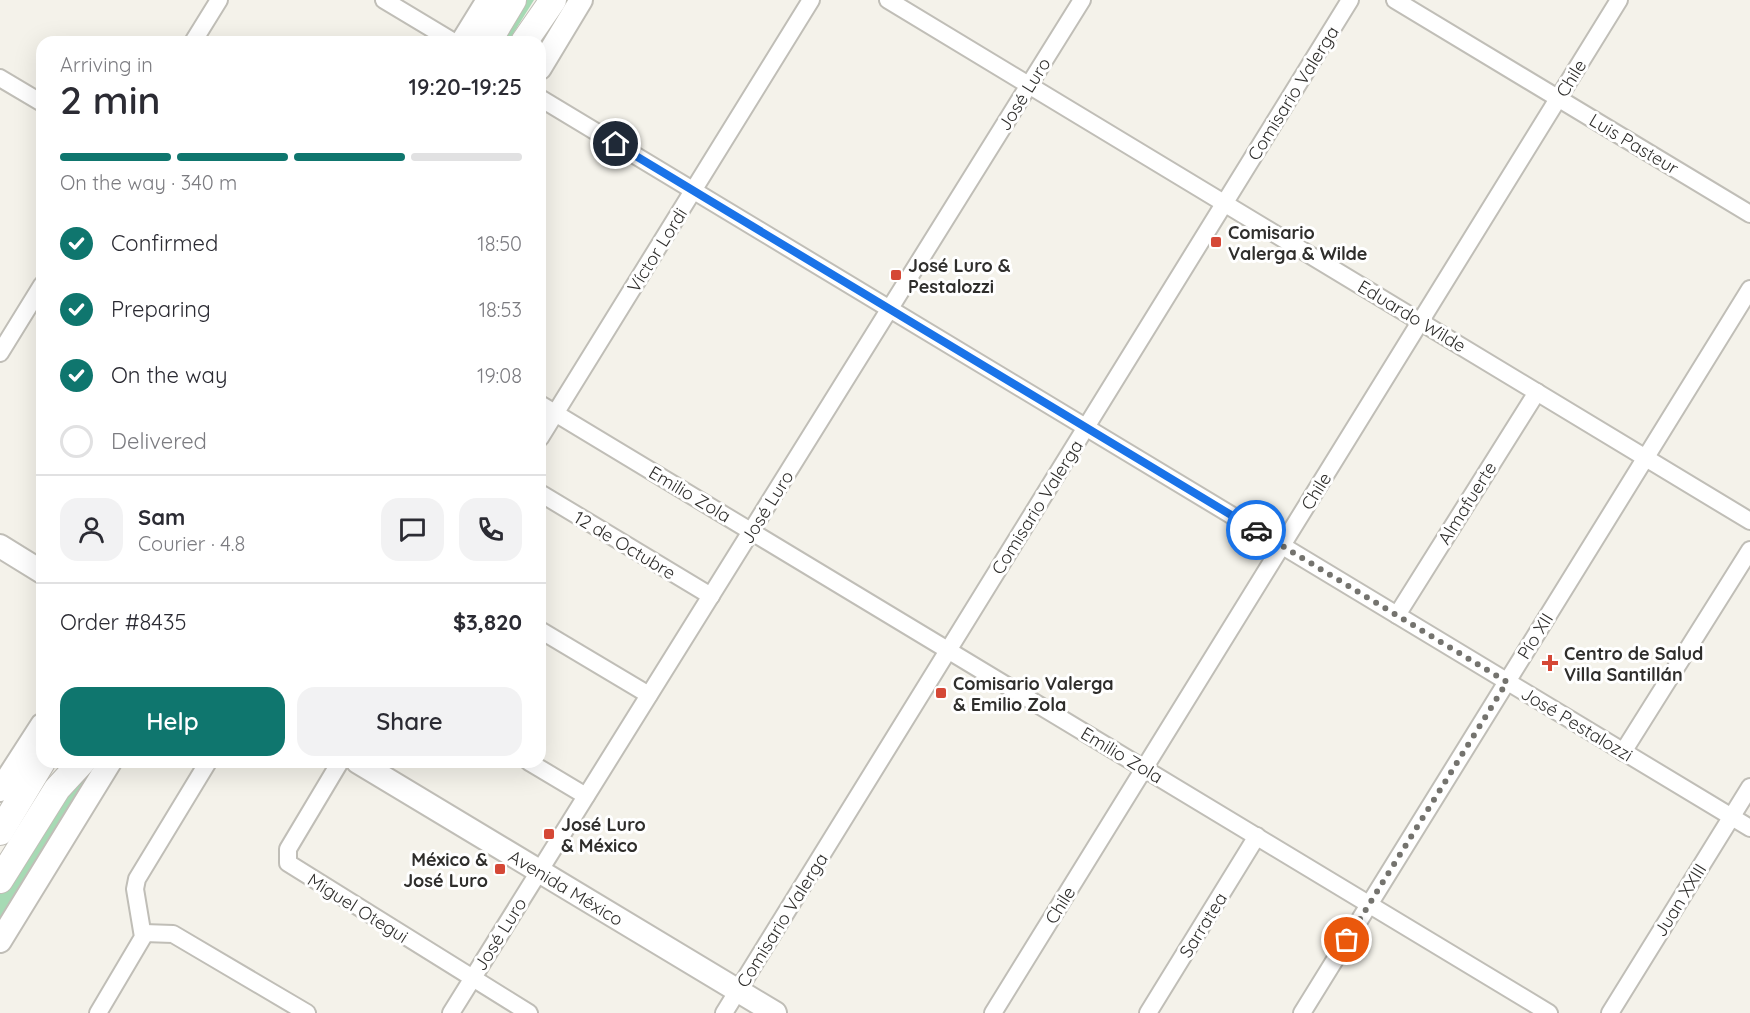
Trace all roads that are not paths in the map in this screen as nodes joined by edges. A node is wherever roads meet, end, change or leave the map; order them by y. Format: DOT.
graph roads {
  1 [pos="219,0"];
  2 [pos="384,0"];
  3 [pos="488,0"];
  4 [pos="513,0"];
  5 [pos="542,0"];
  6 [pos="553,0"];
  7 [pos="581,0"];
  8 [pos="811,0"];
  9 [pos="888,0"];
  10 [pos="1082,0"];
  11 [pos="1350,0"];
  12 [pos="1395,0"];
  13 [pos="1619,0"];
  14 [pos="197,36"];
  15 [pos="444,36"];
  16 [pos="466,36"];
  17 [pos="492,36"];
  18 [pos="520,36"];
  19 [pos="528,36"];
  20 [pos="546,58"];
  21 [pos="0,78"];
  22 [pos="1029,85"];
  23 [pos="36,99"];
  24 [pos="1558,99"];
  25 [pos="546,102"];
  26 [pos="693,190"];
  27 [pos="1225,203"];
  28 [pos="1750,214"];
  29 [pos="1750,289"];
  30 [pos="36,295"];
  31 [pos="890,309"];
  32 [pos="1421,322"];
  33 [pos="0,353"];
  34 [pos="1537,392"];
  35 [pos="546,407"];
  36 [pos="556,413"];
  37 [pos="1086,428"];
  38 [pos="546,429"];
  39 [pos="1646,458"];
  40 [pos="546,497"];
  41 [pos="1750,521"];
  42 [pos="751,531"];
  43 [pos="0,546"];
  44 [pos="1282,546"];
  45 [pos="1750,550"];
  46 [pos="36,568"];
  47 [pos="711,596"];
  48 [pos="1397,615"];
  49 [pos="546,634"];
  50 [pos="948,650"];
  51 [pos="1507,682"];
  52 [pos="649,695"];
  53 [pos="36,734"];
  54 [pos="1623,752"];
  55 [pos="38,768"];
  56 [pos="76,768"];
  57 [pos="106,768"];
  58 [pos="204,768"];
  59 [pos="336,768"];
  60 [pos="368,768"];
  61 [pos="539,768"];
  62 [pos="1144,769"];
  63 [pos="1750,787"];
  64 [pos="0,790"];
  65 [pos="586,796"];
  66 [pos="1731,817"];
  67 [pos="1750,828"];
  68 [pos="0,832"];
  69 [pos="1257,836"];
  70 [pos="539,871"];
  71 [pos="0,880"];
  72 [pos="1369,904"];
  73 [pos="144,933"];
  74 [pos="0,941"];
  75 [pos="472,978"];
  76 [pos="738,990"];
  77 [pos="99,1013"];
  78 [pos="307,1013"];
  79 [pos="451,1013"];
  80 [pos="529,1013"];
  81 [pos="724,1013"];
  82 [pos="775,1013"];
  83 [pos="993,1013"];
  84 [pos="1148,1013"];
  85 [pos="1302,1013"];
  86 [pos="1550,1013"];
  87 [pos="1610,1013"];
  1 -- 14 [label="street"];
  2 -- 15 [label="street"];
  3 -- 16 [label="main road"];
  4 -- 17 [label="main road"];
  5 -- 18 [label="main road"];
  6 -- 19 [label="main road"];
  7 -- 20 [label="main road"];
  8 -- 26 [label="street, Víctor Lordi"];
  9 -- 22 [label="street, Eduardo Wilde"];
  10 -- 22 [label="street, José Luro"];
  11 -- 27 [label="street, Comisario Valerga"];
  12 -- 24 [label="street, Luis Pasteur"];
  13 -- 24 [label="street, Chile"];
  21 -- 23 [label="street"];
  22 -- 27 [label="street, Eduardo Wilde"];
  22 -- 31 [label="street, José Luro"];
  24 -- 28 [label="street, Luis Pasteur"];
  24 -- 32 [label="street, Chile"];
  25 -- 26 [label="street, José Pestalozzi"];
  26 -- 31 [label="street, José Pestalozzi"];
  26 -- 36 [label="street, Víctor Lordi"];
  27 -- 32 [label="street, Eduardo Wilde"];
  27 -- 37 [label="street, Comisario Valerga"];
  29 -- 39 [label="street, Pío XII"];
  30 -- 33 [label="street"];
  31 -- 37 [label="street, José Pestalozzi"];
  31 -- 42 [label="street, José Luro"];
  32 -- 34 [label="street, Eduardo Wilde"];
  32 -- 44 [label="street, Chile"];
  34 -- 39 [label="street, Eduardo Wilde"];
  34 -- 48 [label="street, Almafuerte"];
  35 -- 36 [label="street, Emilio Zola"];
  36 -- 38 [label="street, Víctor Lordi"];
  36 -- 42 [label="street, Emilio Zola"];
  37 -- 44 [label="street, José Pestalozzi"];
  37 -- 50 [label="street, Comisario Valerga"];
  39 -- 41 [label="street, Eduardo Wilde"];
  39 -- 51 [label="street, Pío XII"];
  40 -- 47 [label="street, 12 de Octubre"];
  42 -- 47 [label="street, José Luro"];
  42 -- 50 [label="street, Emilio Zola"];
  43 -- 46 [label="main road"];
  44 -- 48 [label="street, José Pestalozzi"];
  44 -- 62 [label="street, Chile"];
  45 -- 54 [label="street"];
  47 -- 52 [label="street, José Luro"];
  48 -- 51 [label="street, José Pestalozzi"];
  49 -- 52 [label="street"];
  50 -- 62 [label="street, Emilio Zola"];
  50 -- 76 [label="street, Comisario Valerga"];
  51 -- 54 [label="street, José Pestalozzi"];
  51 -- 72 [label="street, Pío XII"];
  52 -- 65 [label="street, José Luro"];
  53 -- 64 [label="main road"];
  54 -- 66 [label="street, José Pestalozzi"];
  55 -- 68 [label="main road"];
  56 -- 71 [label="main road"];
  57 -- 74 [label="main road"];
  58 -- 73 [label="street"];
  59 -- 75 [label="street, Miguel Otegui"];
  60 -- 70 [label="main road, Avenida México"];
  61 -- 65 [label="street"];
  62 -- 69 [label="street, Emilio Zola"];
  62 -- 83 [label="street, Chile"];
  63 -- 66 [label="street, Juan XXIII"];
  65 -- 70 [label="street, José Luro"];
  66 -- 67 [label="street, José Pestalozzi"];
  66 -- 87 [label="street, Juan XXIII"];
  69 -- 72 [label="street, Emilio Zola"];
  69 -- 84 [label="street, Sarratea"];
  70 -- 75 [label="street, José Luro"];
  70 -- 76 [label="main road, Avenida México"];
  72 -- 85 [label="street, Pío XII"];
  72 -- 86 [label="street, Emilio Zola"];
  73 -- 77 [label="street"];
  73 -- 78 [label="street"];
  75 -- 79 [label="street, José Luro"];
  75 -- 80 [label="street, Miguel Otegui"];
  76 -- 81 [label="street, Comisario Valerga"];
  76 -- 82 [label="main road, Avenida México"];
}
